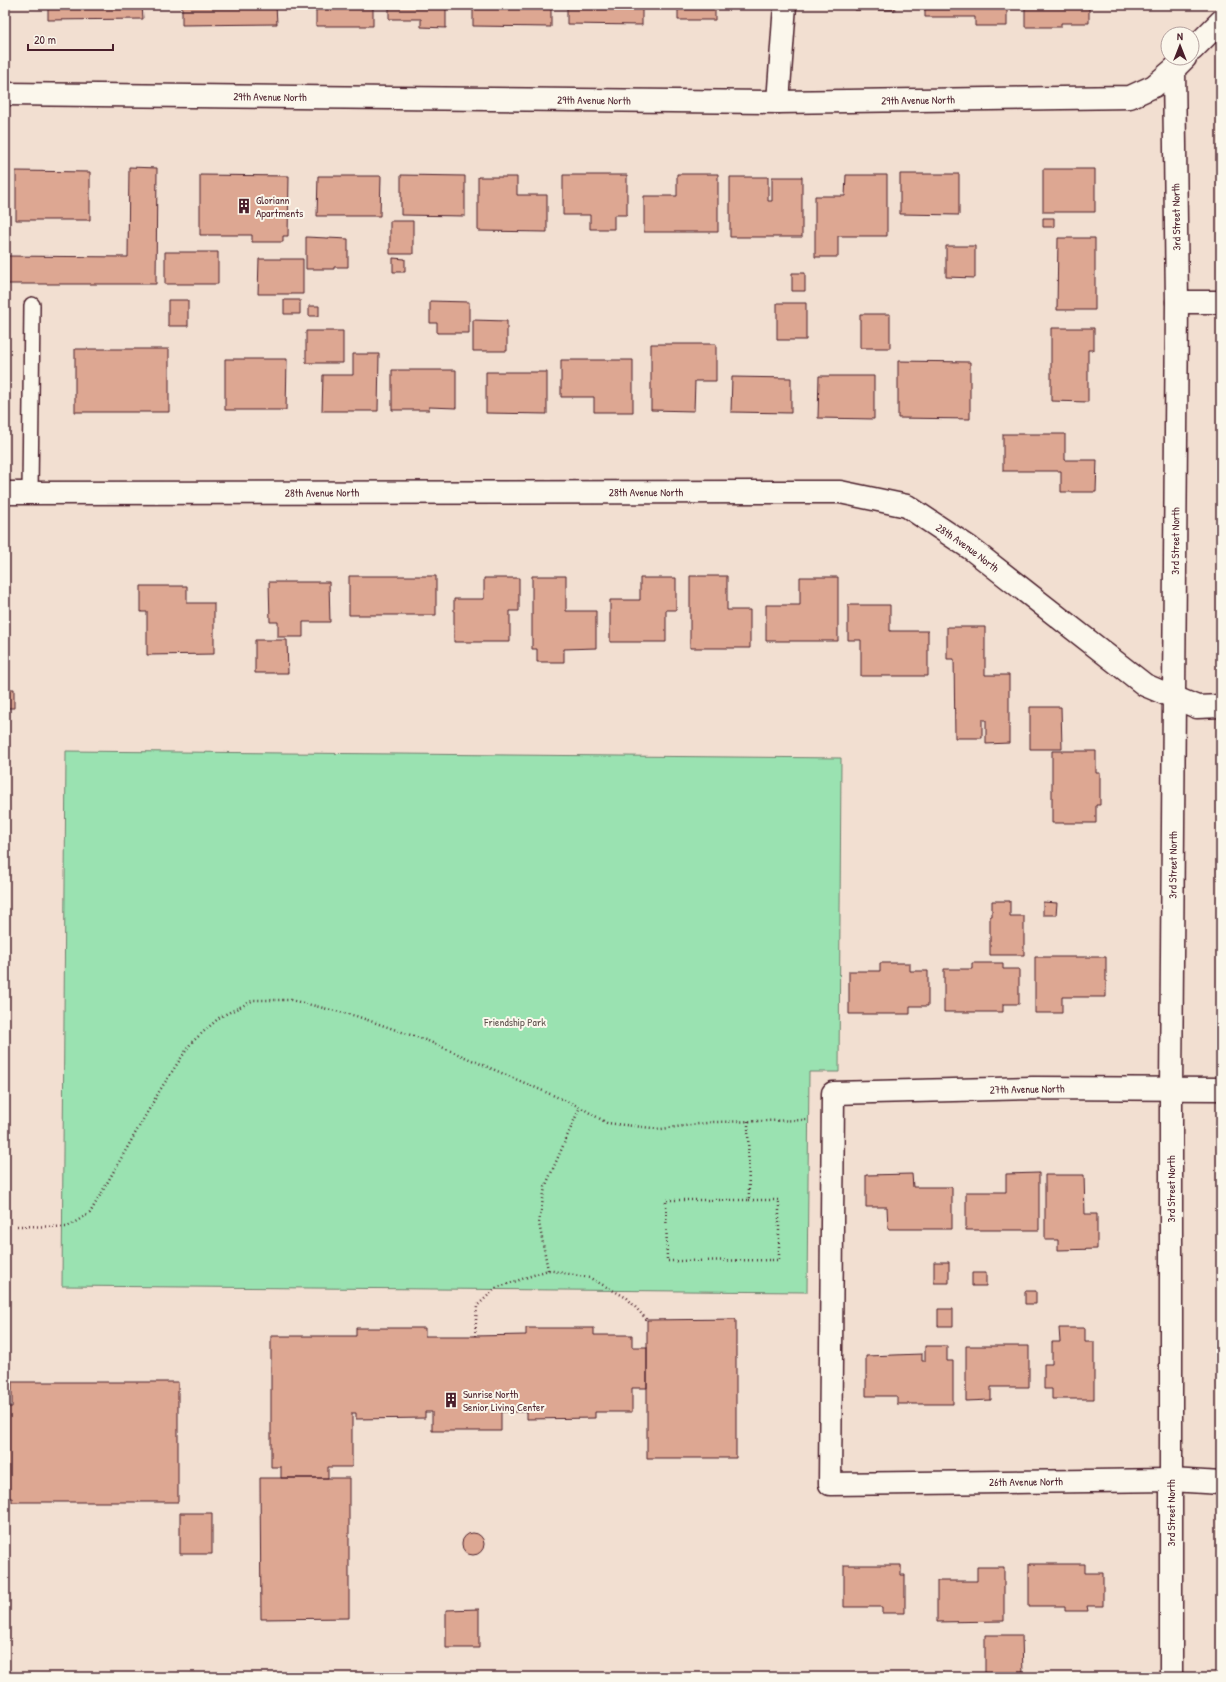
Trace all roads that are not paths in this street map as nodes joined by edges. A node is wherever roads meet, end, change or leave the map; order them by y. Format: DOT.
graph roads {
  1 [pos="785,5"];
  2 [pos="1221,21"];
  3 [pos="1200,42"];
  4 [pos="1176,66"];
  5 [pos="1179,66"];
  6 [pos="5,94"];
  7 [pos="778,102"];
  8 [pos="1177,302"];
  9 [pos="1221,302"];
  10 [pos="32,305"];
  11 [pos="5,493"];
  12 [pos="30,493"];
  13 [pos="1173,697"];
  14 [pos="1221,706"];
  15 [pos="1171,1089"];
  16 [pos="1221,1089"];
  17 [pos="1171,1480"];
  18 [pos="1221,1483"];
  19 [pos="830,1484"];
  20 [pos="1172,1677"];
  1 -- 7 [label="street"];
  2 -- 3 [label="street"];
  4 -- 7 [label="street, 29th Avenue North"];
  5 -- 8 [label="street, 3rd Street North"];
  6 -- 7 [label="street, 29th Avenue North"];
  8 -- 9 [label="street"];
  8 -- 13 [label="street, 3rd Street North"];
  10 -- 12 [label="lane"];
  11 -- 12 [label="street, 28th Avenue North"];
  12 -- 13 [label="street, 28th Avenue North"];
  13 -- 14 [label="street, 28th Avenue North"];
  13 -- 15 [label="street, 3rd Street North"];
  15 -- 16 [label="street, 27th Avenue North"];
  15 -- 17 [label="street, 3rd Street North"];
  15 -- 19 [label="street, 27th Avenue North"];
  17 -- 18 [label="street, 26th Avenue North"];
  17 -- 19 [label="street, 26th Avenue North"];
  17 -- 20 [label="street, 3rd Street North"];
}
